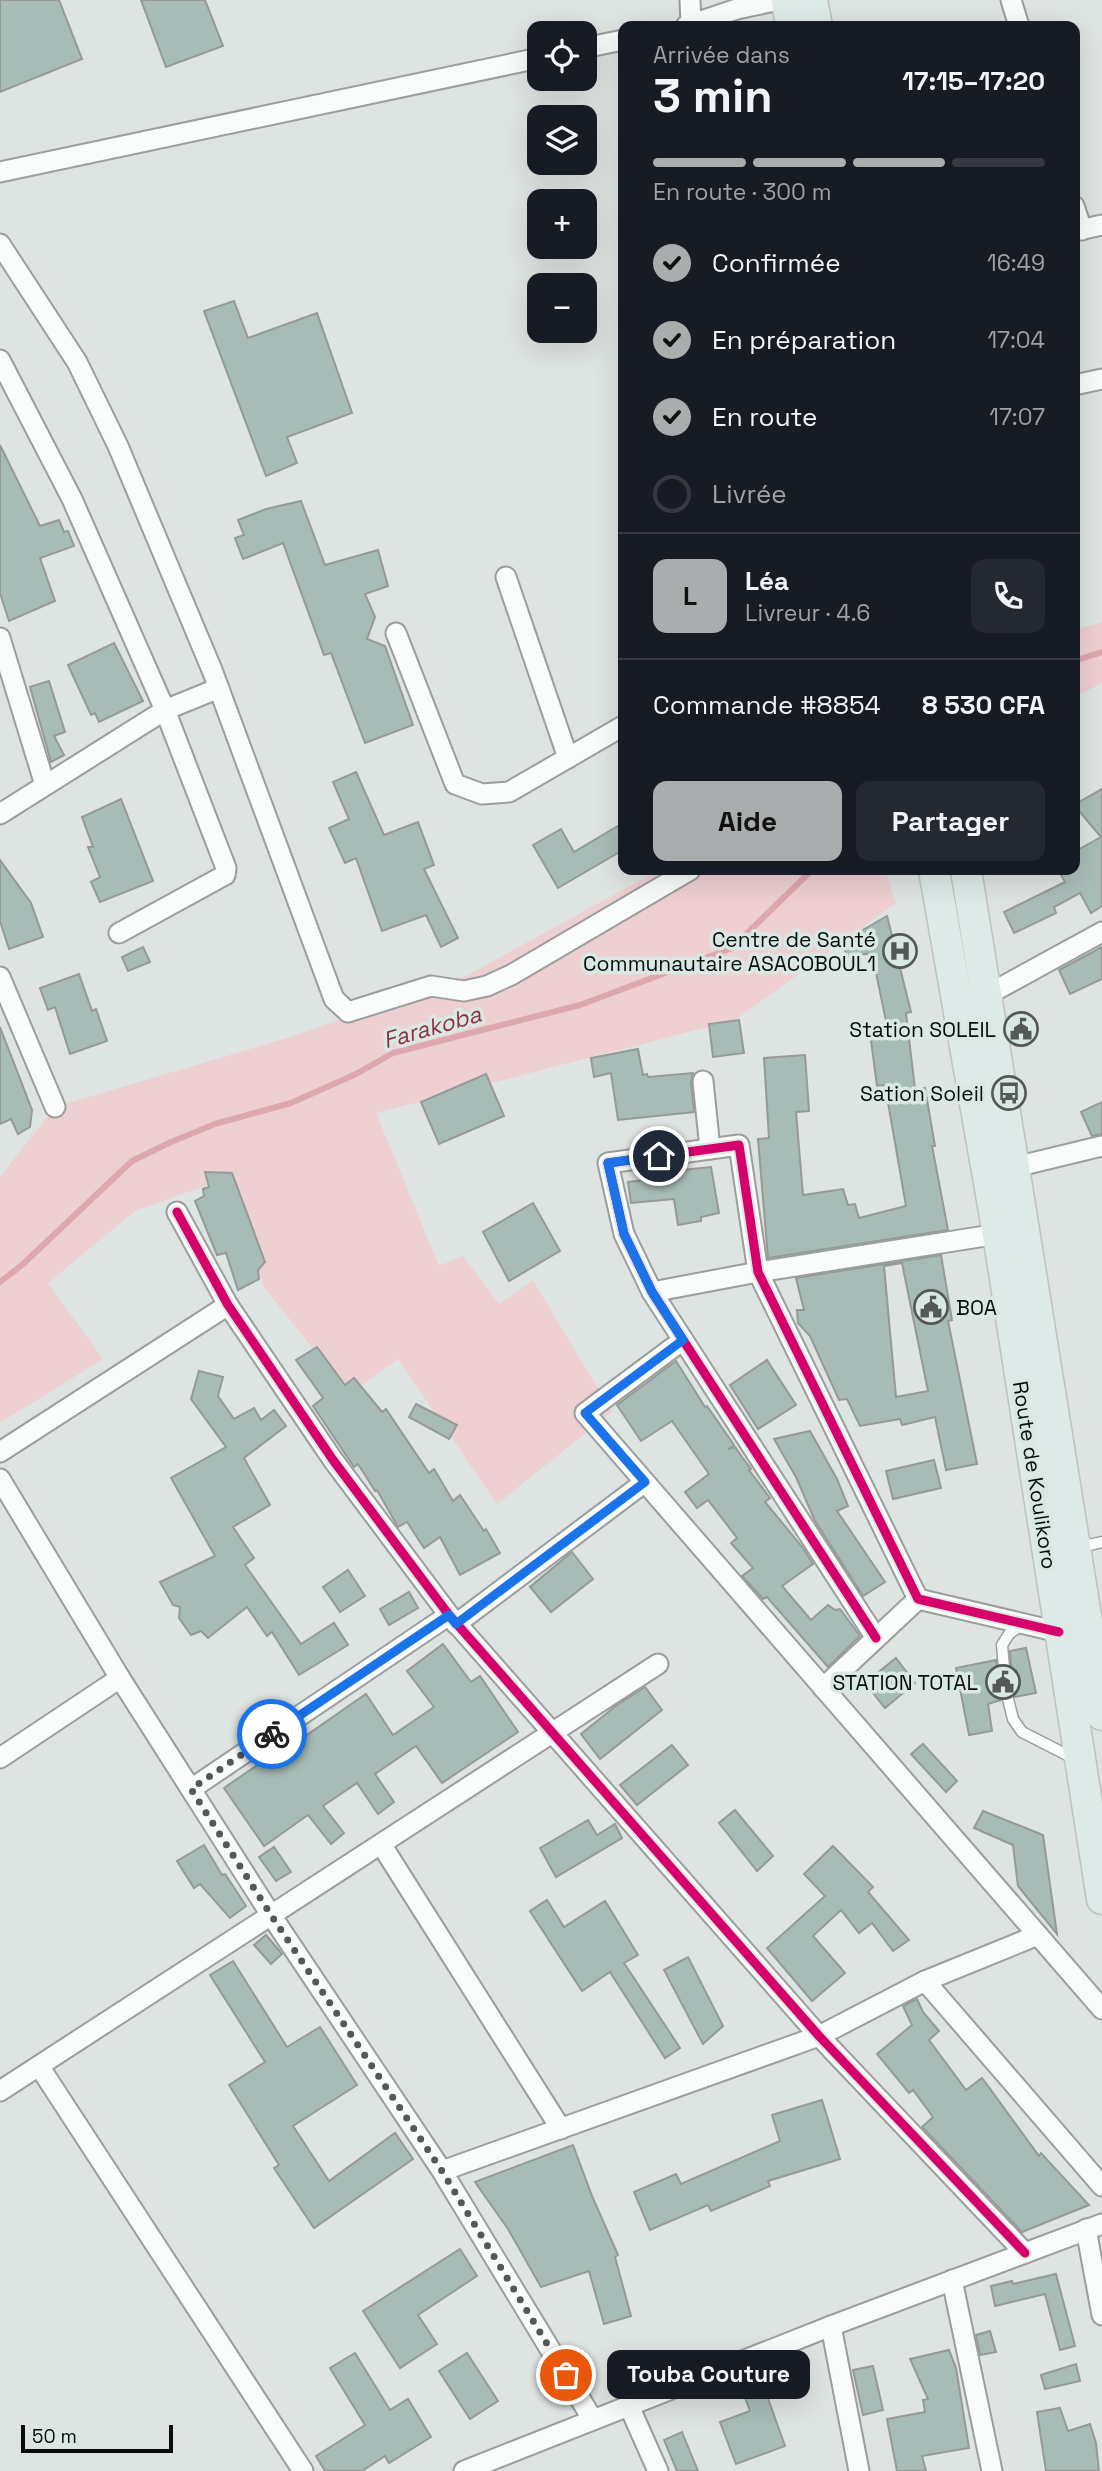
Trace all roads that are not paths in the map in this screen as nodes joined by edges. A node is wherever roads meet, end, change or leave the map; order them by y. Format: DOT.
graph roads {
  1 [pos="690,0"];
  2 [pos="779,0"];
  3 [pos="787,0"];
  4 [pos="812,0"];
  5 [pos="1012,0"];
  6 [pos="743,5"];
  7 [pos="689,21"];
  8 [pos="702,21"];
  9 [pos="790,21"];
  10 [pos="816,21"];
  11 [pos="1018,21"];
  12 [pos="618,41"];
  13 [pos="597,45"];
  14 [pos="527,61"];
  15 [pos="0,172"];
  16 [pos="1102,225"];
  17 [pos="1080,230"];
  18 [pos="0,244"];
  19 [pos="1,365"];
  20 [pos="1102,379"];
  21 [pos="1080,384"];
  22 [pos="506,577"];
  23 [pos="396,633"];
  24 [pos="0,639"];
  25 [pos="219,688"];
  26 [pos="166,710"];
  27 [pos="618,729"];
  28 [pos="568,758"];
  29 [pos="45,785"];
  30 [pos="0,814"];
  31 [pos="681,875"];
  32 [pos="935,875"];
  33 [pos="967,875"];
  34 [pos="1102,932"];
  35 [pos="119,933"];
  36 [pos="0,977"];
  37 [pos="987,995"];
  38 [pos="957,1000"];
  39 [pos="703,1081"];
  40 [pos="55,1107"];
  41 [pos="1102,1146"];
  42 [pos="710,1149"];
  43 [pos="1015,1167"];
  44 [pos="177,1212"];
  45 [pos="998,1234"];
  46 [pos="758,1272"];
  47 [pos="652,1292"];
  48 [pos="228,1306"];
  49 [pos="683,1340"];
  50 [pos="0,1452"];
  51 [pos="0,1479"];
  52 [pos="645,1482"];
  53 [pos="1089,1545"];
  54 [pos="918,1599"];
  55 [pos="453,1620"];
  56 [pos="1023,1624"];
  57 [pos="1059,1632"];
  58 [pos="876,1638"];
  59 [pos="658,1664"];
  60 [pos="120,1678"];
  61 [pos="1005,1679"];
  62 [pos="823,1688"];
  63 [pos="1008,1699"];
  64 [pos="1102,1711"];
  65 [pos="552,1733"];
  66 [pos="0,1758"];
  67 [pos="1080,1761"];
  68 [pos="191,1789"];
  69 [pos="381,1844"];
  70 [pos="1102,1899"];
  71 [pos="271,1915"];
  72 [pos="1038,1935"];
  73 [pos="925,1981"];
  74 [pos="1102,2009"];
  75 [pos="819,2036"];
  76 [pos="39,2066"];
  77 [pos="0,2091"];
  78 [pos="561,2129"];
  79 [pos="442,2171"];
  80 [pos="1102,2186"];
  81 [pos="1094,2227"];
  82 [pos="1025,2253"];
  83 [pos="953,2280"];
  84 [pos="1102,2315"];
  85 [pos="831,2326"];
  86 [pos="629,2406"];
  87 [pos="593,2420"];
  88 [pos="303,2471"];
  89 [pos="464,2471"];
  90 [pos="658,2471"];
  91 [pos="859,2471"];
  92 [pos="992,2471"];
  1 -- 7 [label="street"];
  2 -- 6 [label="street"];
  3 -- 9 [label="main road"];
  4 -- 10 [label="main road"];
  5 -- 11 [label="street"];
  6 -- 8 [label="street"];
  12 -- 13 [label="street"];
  14 -- 15 [label="street"];
  16 -- 17 [label="street"];
  18 -- 25 [label="street"];
  19 -- 26 [label="street"];
  20 -- 21 [label="street"];
  22 -- 28 [label="street"];
  23 -- 28 [label="street"];
  24 -- 29 [label="street"];
  25 -- 26 [label="street"];
  25 -- 31 [label="street"];
  26 -- 29 [label="street"];
  26 -- 35 [label="street"];
  27 -- 28 [label="street"];
  29 -- 30 [label="street"];
  32 -- 38 [label="main road, Route de Koulikoro"];
  33 -- 37 [label="main road, Route de Koulikoro"];
  34 -- 37 [label="street"];
  36 -- 40 [label="street"];
  37 -- 38 [label="street"];
  37 -- 43 [label="main road, Route de Koulikoro"];
  38 -- 45 [label="main road, Route de Koulikoro"];
  39 -- 42 [label="street"];
  41 -- 43 [label="street"];
  42 -- 46 [label="street"];
  42 -- 47 [label="street"];
  43 -- 53 [label="main road, Route de Koulikoro"];
  44 -- 48 [label="street"];
  45 -- 46 [label="street"];
  45 -- 57 [label="main road, Route de Koulikoro"];
  46 -- 47 [label="street"];
  46 -- 54 [label="street"];
  47 -- 49 [label="street"];
  48 -- 50 [label="street"];
  48 -- 55 [label="street"];
  49 -- 52 [label="street"];
  49 -- 58 [label="street"];
  51 -- 60 [label="street"];
  52 -- 55 [label="street"];
  52 -- 62 [label="street"];
  53 -- 64 [label="main road, Route de Koulikoro"];
  54 -- 56 [label="street"];
  54 -- 58 [label="street"];
  55 -- 65 [label="street"];
  55 -- 68 [label="street"];
  56 -- 57 [label="street"];
  56 -- 61 [label="lane"];
  57 -- 67 [label="main road, Route de Koulikoro"];
  58 -- 62 [label="street"];
  59 -- 65 [label="street"];
  60 -- 66 [label="street"];
  60 -- 68 [label="street"];
  62 -- 72 [label="street"];
  63 -- 67 [label="lane"];
  65 -- 69 [label="street"];
  65 -- 75 [label="street"];
  67 -- 70 [label="main road, Route de Koulikoro"];
  68 -- 71 [label="street"];
  69 -- 71 [label="street"];
  69 -- 78 [label="street"];
  71 -- 76 [label="street"];
  71 -- 79 [label="street"];
  72 -- 73 [label="street"];
  72 -- 74 [label="street"];
  73 -- 75 [label="street"];
  73 -- 80 [label="street"];
  75 -- 78 [label="street"];
  75 -- 82 [label="street"];
  76 -- 77 [label="street"];
  76 -- 88 [label="street"];
  78 -- 79 [label="street"];
  79 -- 87 [label="street"];
  81 -- 82 [label="street"];
  81 -- 84 [label="street"];
  82 -- 83 [label="street"];
  83 -- 85 [label="street"];
  83 -- 92 [label="street"];
  85 -- 86 [label="street"];
  85 -- 91 [label="street"];
  86 -- 87 [label="street"];
  86 -- 90 [label="street"];
  87 -- 89 [label="street"];
}
